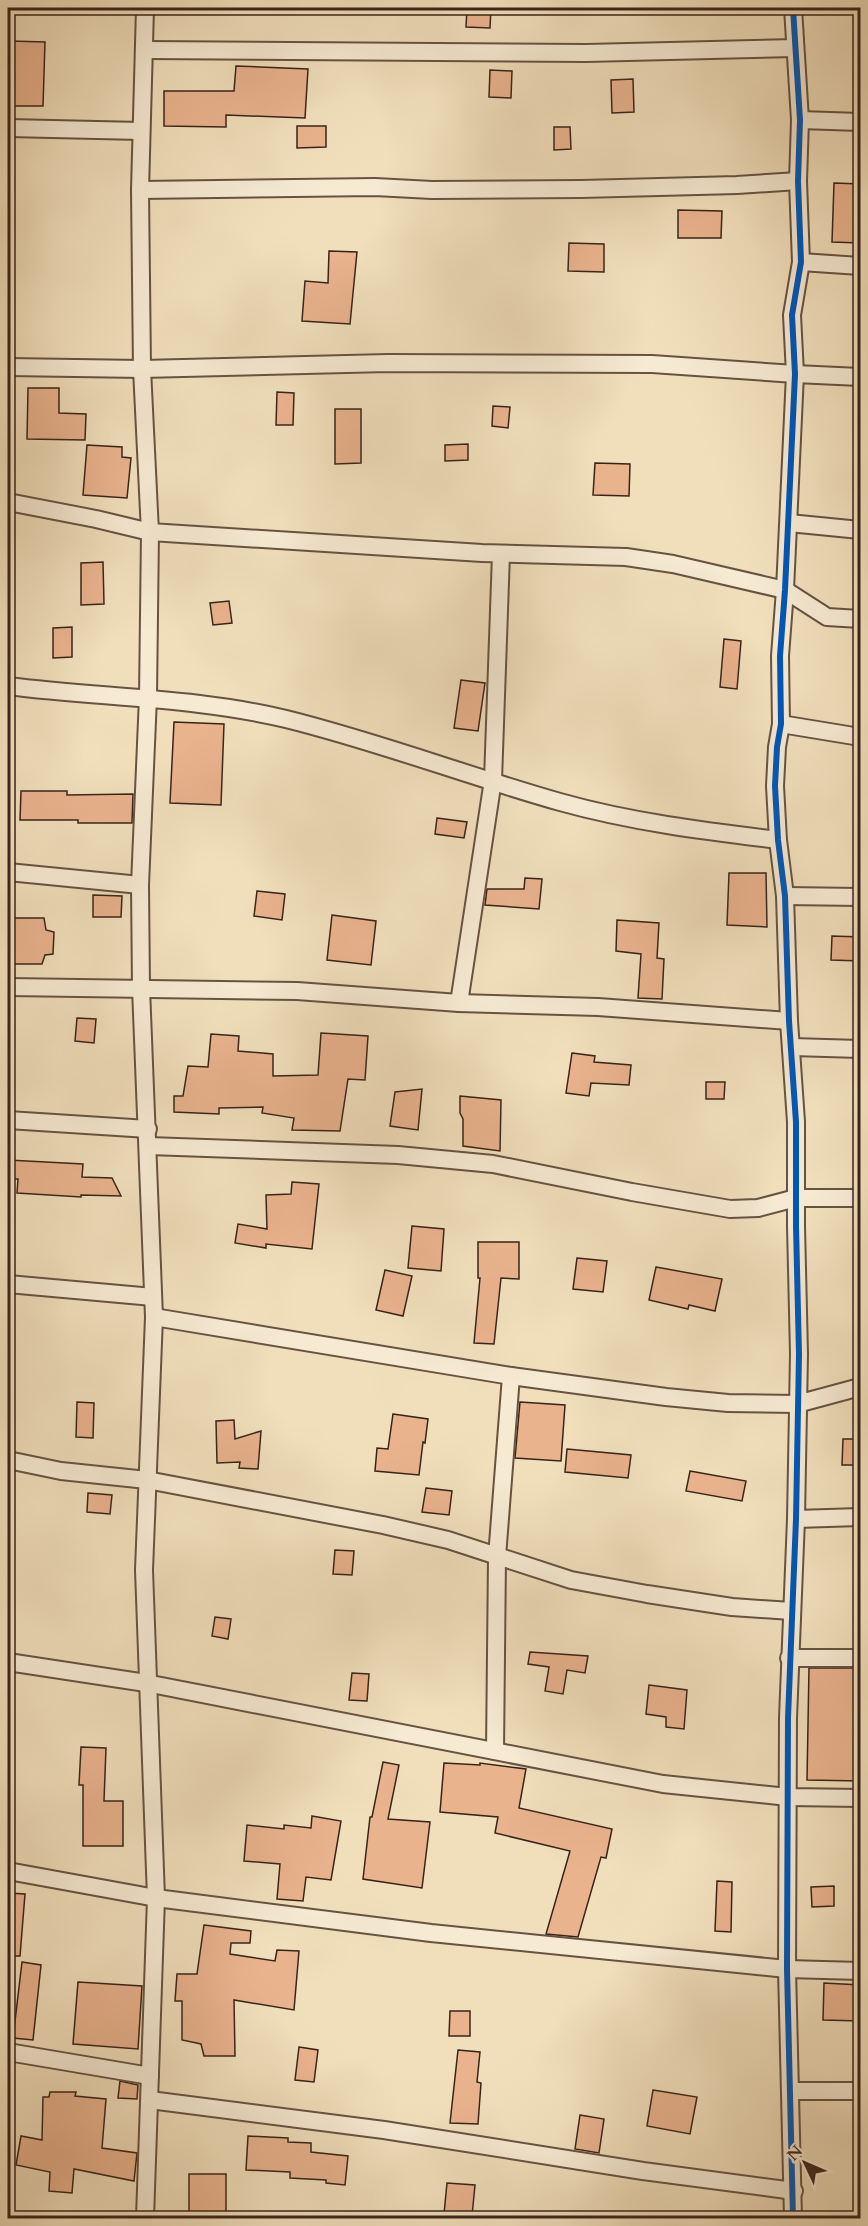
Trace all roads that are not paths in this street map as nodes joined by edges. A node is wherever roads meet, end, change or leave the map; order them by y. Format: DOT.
graph roads {
  1 [pos="145,8"];
  2 [pos="793,8"];
  3 [pos="795,48"];
  4 [pos="146,50"];
  5 [pos="800,120"];
  6 [pos="861,122"];
  7 [pos="8,128"];
  8 [pos="141,131"];
  9 [pos="798,181"];
  10 [pos="140,190"];
  11 [pos="801,262"];
  12 [pos="861,266"];
  13 [pos="8,368"];
  14 [pos="142,369"];
  15 [pos="795,375"];
  16 [pos="861,377"];
  17 [pos="8,502"];
  18 [pos="789,523"];
  19 [pos="861,530"];
  20 [pos="150,532"];
  21 [pos="501,554"];
  22 [pos="785,590"];
  23 [pos="861,619"];
  24 [pos="8,686"];
  25 [pos="148,697"];
  26 [pos="781,724"];
  27 [pos="861,737"];
  28 [pos="492,780"];
  29 [pos="778,840"];
  30 [pos="8,872"];
  31 [pos="140,885"];
  32 [pos="785,896"];
  33 [pos="861,897"];
  34 [pos="8,987"];
  35 [pos="141,988"];
  36 [pos="459,1003"];
  37 [pos="789,1021"];
  38 [pos="792,1047"];
  39 [pos="861,1049"];
  40 [pos="8,1120"];
  41 [pos="148,1129"];
  42 [pos="149,1146"];
  43 [pos="796,1198"];
  44 [pos="861,1198"];
  45 [pos="8,1284"];
  46 [pos="153,1296"];
  47 [pos="154,1317"];
  48 [pos="511,1376"];
  49 [pos="861,1387"];
  50 [pos="797,1404"];
  51 [pos="8,1460"];
  52 [pos="147,1480"];
  53 [pos="861,1518"];
  54 [pos="796,1519"];
  55 [pos="497,1557"];
  56 [pos="791,1611"];
  57 [pos="789,1658"];
  58 [pos="861,1658"];
  59 [pos="8,1662"];
  60 [pos="146,1683"];
  61 [pos="495,1751"];
  62 [pos="788,1797"];
  63 [pos="861,1798"];
  64 [pos="8,1871"];
  65 [pos="156,1898"];
  66 [pos="787,1969"];
  67 [pos="861,1971"];
  68 [pos="8,2052"];
  69 [pos="150,2076"];
  70 [pos="791,2091"];
  71 [pos="861,2091"];
  72 [pos="150,2100"];
  73 [pos="794,2191"];
  74 [pos="145,2218"];
  75 [pos="793,2218"];
  1 -- 4 [label="street"];
  2 -- 3 [label="street"];
  3 -- 4 [label="street"];
  3 -- 5 [label="street"];
  4 -- 8 [label="street"];
  5 -- 6 [label="street"];
  5 -- 9 [label="street"];
  7 -- 8 [label="street"];
  8 -- 10 [label="street"];
  9 -- 10 [label="street"];
  9 -- 11 [label="street"];
  10 -- 14 [label="street"];
  11 -- 12 [label="street"];
  11 -- 15 [label="street"];
  13 -- 14 [label="street"];
  14 -- 15 [label="street"];
  14 -- 20 [label="street"];
  15 -- 16 [label="street"];
  15 -- 18 [label="street"];
  17 -- 20 [label="street"];
  18 -- 19 [label="street"];
  18 -- 22 [label="street"];
  20 -- 21 [label="street"];
  20 -- 25 [label="street"];
  21 -- 22 [label="street"];
  21 -- 28 [label="street"];
  22 -- 23 [label="street"];
  22 -- 26 [label="street"];
  24 -- 25 [label="street"];
  25 -- 28 [label="street"];
  25 -- 31 [label="street"];
  26 -- 27 [label="street"];
  26 -- 29 [label="street"];
  28 -- 29 [label="street"];
  28 -- 36 [label="street"];
  29 -- 32 [label="street"];
  30 -- 31 [label="street"];
  31 -- 35 [label="street"];
  32 -- 33 [label="street"];
  32 -- 37 [label="street"];
  34 -- 35 [label="street"];
  35 -- 36 [label="street"];
  35 -- 41 [label="street"];
  36 -- 37 [label="street"];
  37 -- 38 [label="street"];
  38 -- 39 [label="street"];
  38 -- 43 [label="street"];
  40 -- 41 [label="street"];
  41 -- 42 [label="street"];
  42 -- 43 [label="street"];
  42 -- 46 [label="street"];
  43 -- 44 [label="street"];
  43 -- 50 [label="street"];
  45 -- 46 [label="street"];
  46 -- 47 [label="street"];
  47 -- 48 [label="street"];
  47 -- 52 [label="street"];
  48 -- 50 [label="street"];
  48 -- 55 [label="street"];
  49 -- 50 [label="street"];
  50 -- 54 [label="street"];
  51 -- 52 [label="street"];
  52 -- 55 [label="street"];
  52 -- 60 [label="street"];
  53 -- 54 [label="street"];
  54 -- 56 [label="street"];
  55 -- 56 [label="street"];
  55 -- 61 [label="street"];
  56 -- 57 [label="street"];
  57 -- 58 [label="street"];
  57 -- 62 [label="street"];
  59 -- 60 [label="street"];
  60 -- 61 [label="street"];
  60 -- 65 [label="street"];
  61 -- 62 [label="street"];
  62 -- 63 [label="street"];
  62 -- 66 [label="street"];
  64 -- 65 [label="street"];
  65 -- 66 [label="street"];
  65 -- 69 [label="street"];
  66 -- 67 [label="street"];
  66 -- 70 [label="street"];
  68 -- 69 [label="street"];
  69 -- 72 [label="street"];
  70 -- 71 [label="street"];
  70 -- 73 [label="street"];
  72 -- 73 [label="street"];
  72 -- 74 [label="street"];
  73 -- 75 [label="street"];
}
